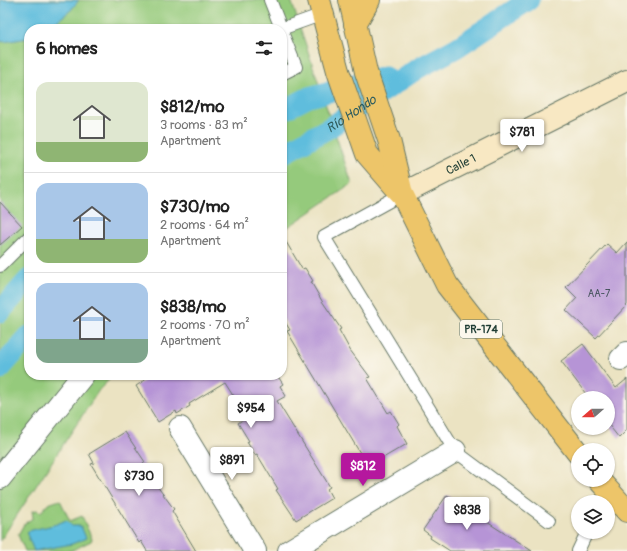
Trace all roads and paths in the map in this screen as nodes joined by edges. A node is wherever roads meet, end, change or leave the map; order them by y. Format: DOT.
graph roads {
  1 [pos="270,0"];
  2 [pos="350,0"];
  3 [pos="369,0"];
  4 [pos="323,14"];
  5 [pos="279,24"];
  6 [pos="355,24"];
  7 [pos="287,28"];
  8 [pos="287,45"];
  9 [pos="287,72"];
  10 [pos="627,81"];
  11 [pos="402,194"];
  12 [pos="24,242"];
  13 [pos="0,266"];
  14 [pos="79,380"];
  15 [pos="180,428"];
  16 [pos="571,444"];
  17 [pos="455,451"];
  18 [pos="0,478"];
  19 [pos="604,491"];
  20 [pos="627,511"];
  21 [pos="549,521"];
  22 [pos="584,539"];
  23 [pos="255,551"];
  24 [pos="289,551"];
  25 [pos="578,551"];
  1 -- 5 [label="lane"];
  2 -- 6 [label="main road"];
  3 -- 6 [label="main road"];
  4 -- 7 [label="lane"];
  4 -- 11 [label="main road"];
  6 -- 11 [label="main road"];
  8 -- 9 [label="lane"];
  10 -- 11 [label="street, Calle 1"];
  11 -- 16 [label="main road, PR-174"];
  11 -- 17 [label="lane"];
  12 -- 13 [label="lane"];
  14 -- 18 [label="street"];
  15 -- 23 [label="street"];
  17 -- 21 [label="lane"];
  17 -- 24 [label="street"];
  19 -- 20 [label="main road"];
  22 -- 25 [label="lane"];
}
